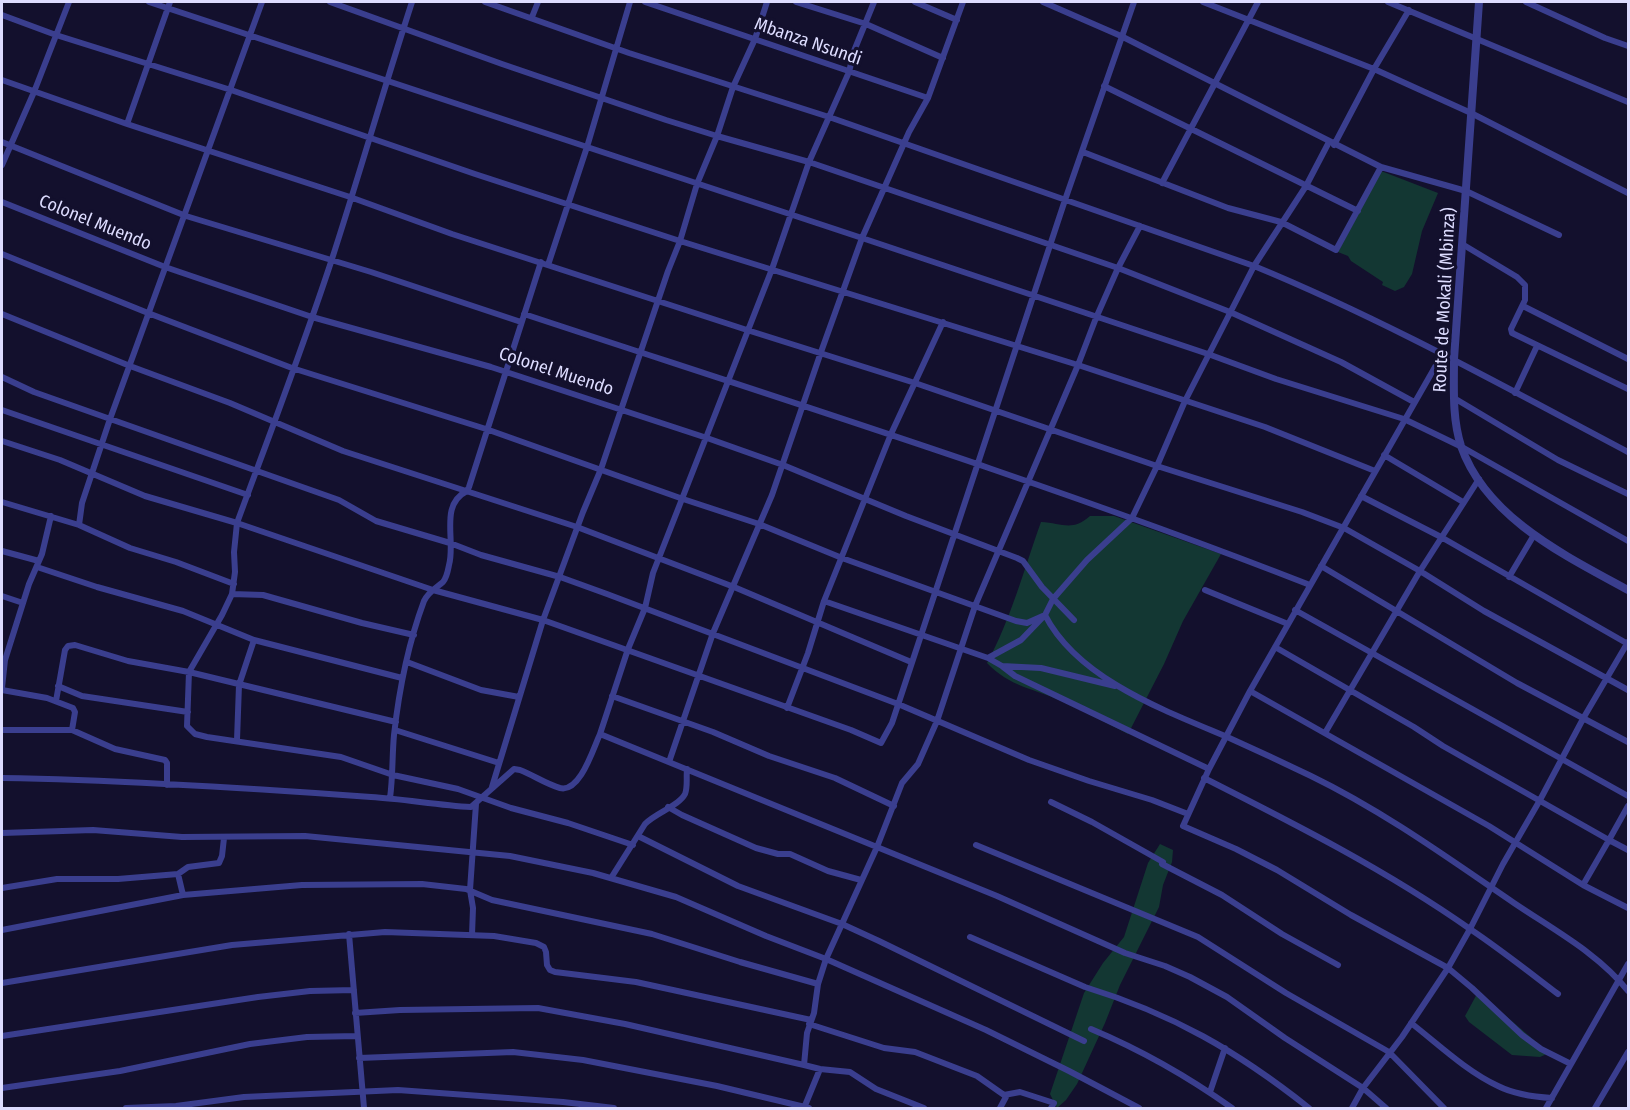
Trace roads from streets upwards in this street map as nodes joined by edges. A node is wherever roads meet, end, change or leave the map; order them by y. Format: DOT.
graph roads {
  1 [pos="69,2"];
  2 [pos="149,2"];
  3 [pos="262,2"];
  4 [pos="330,2"];
  5 [pos="412,2"];
  6 [pos="485,2"];
  7 [pos="538,2"];
  8 [pos="630,2"];
  9 [pos="645,2"];
  10 [pos="767,2"];
  11 [pos="796,2"];
  12 [pos="874,2"];
  13 [pos="915,2"];
  14 [pos="963,2"];
  15 [pos="1043,2"];
  16 [pos="1134,2"];
  17 [pos="1203,2"];
  18 [pos="1258,2"];
  19 [pos="1388,2"];
  20 [pos="1479,2"];
  21 [pos="1526,2"];
  22 [pos="169,5"];
  23 [pos="1409,10"];
  24 [pos="2,15"];
  25 [pos="532,17"];
  26 [pos="1249,19"];
  27 [pos="957,20"];
  28 [pos="866,24"];
  29 [pos="403,27"];
  30 [pos="250,34"];
  31 [pos="56,35"];
  32 [pos="1121,36"];
  33 [pos="1476,38"];
  34 [pos="755,39"];
  35 [pos="1629,46"];
  36 [pos="616,47"];
  37 [pos="943,58"];
  38 [pos="150,64"];
  39 [pos="1374,69"];
  40 [pos="849,72"];
  41 [pos="2,80"];
  42 [pos="386,80"];
  43 [pos="1215,84"];
  44 [pos="1104,86"];
  45 [pos="733,87"];
  46 [pos="231,90"];
  47 [pos="34,92"];
  48 [pos="602,97"];
  49 [pos="928,98"];
  50 [pos="1629,102"];
  51 [pos="1471,113"];
  52 [pos="829,117"];
  53 [pos="127,124"];
  54 [pos="1190,128"];
  55 [pos="717,136"];
  56 [pos="370,138"];
  57 [pos="2,142"];
  58 [pos="905,143"];
  59 [pos="1331,144"];
  60 [pos="9,146"];
  61 [pos="587,147"];
  62 [pos="207,151"];
  63 [pos="1083,152"];
  64 [pos="809,162"];
  65 [pos="2,165"];
  66 [pos="1381,167"];
  67 [pos="1162,183"];
  68 [pos="697,184"];
  69 [pos="1306,186"];
  70 [pos="883,188"];
  71 [pos="1466,191"];
  72 [pos="1629,193"];
  73 [pos="350,197"];
  74 [pos="1065,200"];
  75 [pos="2,202"];
  76 [pos="568,204"];
  77 [pos="1358,211"];
  78 [pos="790,214"];
  79 [pos="186,216"];
  80 [pos="1281,222"];
  81 [pos="1140,226"];
  82 [pos="1559,235"];
  83 [pos="862,238"];
  84 [pos="680,241"];
  85 [pos="1462,244"];
  86 [pos="1051,246"];
  87 [pos="2,254"];
  88 [pos="331,260"];
  89 [pos="541,262"];
  90 [pos="548,265"];
  91 [pos="1254,266"];
  92 [pos="165,267"];
  93 [pos="1118,268"];
  94 [pos="772,269"];
  95 [pos="843,291"];
  96 [pos="1033,296"];
  97 [pos="659,300"];
  98 [pos="1523,306"];
  99 [pos="1230,312"];
  100 [pos="148,313"];
  101 [pos="2,314"];
  102 [pos="524,314"];
  103 [pos="312,317"];
  104 [pos="1096,318"];
  105 [pos="521,322"];
  106 [pos="943,322"];
  107 [pos="747,330"];
  108 [pos="1018,346"];
  109 [pos="1537,346"];
  110 [pos="821,352"];
  111 [pos="642,353"];
  112 [pos="1443,353"];
  113 [pos="1208,354"];
  114 [pos="1454,359"];
  115 [pos="1629,359"];
  116 [pos="1078,365"];
  117 [pos="130,366"];
  118 [pos="292,368"];
  119 [pos="505,371"];
  120 [pos="2,377"];
  121 [pos="729,382"];
  122 [pos="915,383"];
  123 [pos="1629,389"];
  124 [pos="1515,393"];
  125 [pos="1454,398"];
  126 [pos="1185,401"];
  127 [pos="1414,402"];
  128 [pos="803,405"];
  129 [pos="622,409"];
  130 [pos="2,410"];
  131 [pos="996,410"];
  132 [pos="110,419"];
  133 [pos="1404,419"];
  134 [pos="274,422"];
  135 [pos="486,429"];
  136 [pos="1050,429"];
  137 [pos="891,434"];
  138 [pos="707,438"];
  139 [pos="2,441"];
  140 [pos="102,446"];
  141 [pos="1462,447"];
  142 [pos="1629,452"];
  143 [pos="1384,454"];
  144 [pos="783,465"];
  145 [pos="978,465"];
  146 [pos="1157,466"];
  147 [pos="257,470"];
  148 [pos="601,470"];
  149 [pos="1375,471"];
  150 [pos="92,473"];
  151 [pos="1479,479"];
  152 [pos="1028,482"];
  153 [pos="467,491"];
  154 [pos="1629,494"];
  155 [pos="248,495"];
  156 [pos="1361,496"];
  157 [pos="683,499"];
  158 [pos="866,500"];
  159 [pos="2,502"];
  160 [pos="1463,502"];
  161 [pos="51,516"];
  162 [pos="1132,518"];
  163 [pos="237,523"];
  164 [pos="759,524"];
  165 [pos="79,525"];
  166 [pos="578,527"];
  167 [pos="1344,528"];
  168 [pos="954,534"];
  169 [pos="1534,535"];
  170 [pos="1441,537"];
  171 [pos="1629,541"];
  172 [pos="450,543"];
  173 [pos="999,550"];
  174 [pos="2,551"];
  175 [pos="659,558"];
  176 [pos="842,558"];
  177 [pos="38,564"];
  178 [pos="1321,566"];
  179 [pos="1420,571"];
  180 [pos="560,577"];
  181 [pos="1509,577"];
  182 [pos="234,584"];
  183 [pos="1310,585"];
  184 [pos="734,587"];
  185 [pos="433,590"];
  186 [pos="1205,590"];
  187 [pos="1629,590"];
  188 [pos="934,592"];
  189 [pos="232,594"];
  190 [pos="2,596"];
  191 [pos="1053,599"];
  192 [pos="824,601"];
  193 [pos="23,603"];
  194 [pos="975,606"];
  195 [pos="645,608"];
  196 [pos="1295,610"];
  197 [pos="1397,611"];
  198 [pos="1045,615"];
  199 [pos="543,620"];
  200 [pos="1074,620"];
  201 [pos="817,623"];
  202 [pos="217,624"];
  203 [pos="1288,624"];
  204 [pos="713,633"];
  205 [pos="414,635"];
  206 [pos="921,635"];
  207 [pos="254,639"];
  208 [pos="1628,643"];
  209 [pos="2,646"];
  210 [pos="1275,647"];
  211 [pos="9,649"];
  212 [pos="628,649"];
  213 [pos="962,650"];
  214 [pos="1372,654"];
  215 [pos="988,658"];
  216 [pos="407,662"];
  217 [pos="911,662"];
  218 [pos="1002,666"];
  219 [pos="803,669"];
  220 [pos="189,672"];
  221 [pos="697,675"];
  222 [pos="402,678"];
  223 [pos="1608,679"];
  224 [pos="239,685"];
  225 [pos="58,686"];
  226 [pos="1123,688"];
  227 [pos="2,689"];
  228 [pos="1350,690"];
  229 [pos="1629,690"];
  230 [pos="1250,691"];
  231 [pos="612,696"];
  232 [pos="519,697"];
  233 [pos="56,701"];
  234 [pos="898,704"];
  235 [pos="787,708"];
  236 [pos="189,712"];
  237 [pos="1584,717"];
  238 [pos="937,720"];
  239 [pos="682,722"];
  240 [pos="395,726"];
  241 [pos="2,730"];
  242 [pos="72,730"];
  243 [pos="1325,733"];
  244 [pos="600,734"];
  245 [pos="1225,737"];
  246 [pos="237,740"];
  247 [pos="1629,742"];
  248 [pos="1562,759"];
  249 [pos="669,762"];
  250 [pos="500,763"];
  251 [pos="687,769"];
  252 [pos="1209,769"];
  253 [pos="393,775"];
  254 [pos="2,778"];
  255 [pos="1204,778"];
  256 [pos="166,784"];
  257 [pos="492,789"];
  258 [pos="1629,796"];
  259 [pos="390,798"];
  260 [pos="483,798"];
  261 [pos="1540,800"];
  262 [pos="1051,802"];
  263 [pos="477,803"];
  264 [pos="894,806"];
  265 [pos="1629,806"];
  266 [pos="668,807"];
  267 [pos="1188,814"];
  268 [pos="2,832"];
  269 [pos="638,836"];
  270 [pos="224,838"];
  271 [pos="1609,840"];
  272 [pos="1516,843"];
  273 [pos="633,844"];
  274 [pos="976,845"];
  275 [pos="877,847"];
  276 [pos="1629,850"];
  277 [pos="472,852"];
  278 [pos="178,874"];
  279 [pos="611,878"];
  280 [pos="861,880"];
  281 [pos="1583,885"];
  282 [pos="1491,887"];
  283 [pos="2,888"];
  284 [pos="470,890"];
  285 [pos="183,895"];
  286 [pos="1629,908"];
  287 [pos="842,924"];
  288 [pos="1470,929"];
  289 [pos="2,930"];
  290 [pos="349,934"];
  291 [pos="472,935"];
  292 [pos="969,937"];
  293 [pos="826,959"];
  294 [pos="1629,964"];
  295 [pos="1338,965"];
  296 [pos="1448,968"];
  297 [pos="1619,980"];
  298 [pos="2,983"];
  299 [pos="818,984"];
  300 [pos="354,990"];
  301 [pos="1629,992"];
  302 [pos="1558,994"];
  303 [pos="355,1014"];
  304 [pos="810,1022"];
  305 [pos="1411,1023"];
  306 [pos="1091,1029"];
  307 [pos="2,1036"];
  308 [pos="357,1036"];
  309 [pos="1084,1041"];
  310 [pos="1225,1048"];
  311 [pos="1389,1052"];
  312 [pos="1629,1052"];
  313 [pos="359,1058"];
  314 [pos="1571,1064"];
  315 [pos="804,1065"];
  316 [pos="820,1069"];
  317 [pos="2,1088"];
  318 [pos="1363,1088"];
  319 [pos="362,1090"];
  320 [pos="1210,1092"];
  321 [pos="1007,1095"];
  322 [pos="1552,1098"];
  323 [pos="1223,1106"];
  324 [pos="126,1108"];
  325 [pos="364,1108"];
  326 [pos="614,1108"];
  327 [pos="806,1108"];
  328 [pos="924,1108"];
  329 [pos="1000,1108"];
  330 [pos="1051,1108"];
  331 [pos="1139,1108"];
  332 [pos="1232,1108"];
  333 [pos="1309,1108"];
  334 [pos="1352,1108"];
  335 [pos="1386,1108"];
  336 [pos="1444,1108"];
  337 [pos="1546,1108"];
  338 [pos="1595,1108"];
  1 -- 31 [label="street"];
  2 -- 22 [label="street"];
  3 -- 30 [label="street"];
  4 -- 29 [label="street"];
  5 -- 29 [label="street"];
  6 -- 25 [label="street"];
  7 -- 25 [label="street"];
  8 -- 36 [label="street"];
  9 -- 34 [label="street, Mbanza Nsundi"];
  10 -- 34 [label="street"];
  11 -- 28 [label="street"];
  12 -- 28 [label="street"];
  13 -- 27 [label="street"];
  14 -- 27 [label="street"];
  15 -- 32 [label="street"];
  16 -- 32 [label="street"];
  17 -- 26 [label="street"];
  18 -- 26 [label="street"];
  19 -- 23 [label="street"];
  20 -- 33 [label="street, Route de Mokali (Mbinza)"];
  21 -- 35 [label="street"];
  22 -- 30 [label="street"];
  22 -- 38 [label="street"];
  23 -- 33 [label="street"];
  23 -- 39 [label="street"];
  24 -- 31 [label="street"];
  25 -- 36 [label="street"];
  26 -- 39 [label="street"];
  26 -- 43 [label="street"];
  27 -- 37 [label="street"];
  28 -- 37 [label="street"];
  28 -- 40 [label="street"];
  29 -- 42 [label="street"];
  29 -- 48 [label="street"];
  30 -- 42 [label="street"];
  30 -- 46 [label="street"];
  31 -- 38 [label="street"];
  31 -- 47 [label="street"];
  32 -- 43 [label="street"];
  32 -- 44 [label="street"];
  33 -- 50 [label="street"];
  33 -- 51 [label="street, Route de Mokali (Mbinza)"];
  34 -- 40 [label="street, Mbanza Nsundi"];
  34 -- 45 [label="street"];
  36 -- 45 [label="street"];
  36 -- 48 [label="street"];
  37 -- 49 [label="street"];
  38 -- 46 [label="street"];
  38 -- 53 [label="street"];
  39 -- 51 [label="street"];
  39 -- 59 [label="street"];
  40 -- 49 [label="street, Mbanza Nsundi"];
  40 -- 52 [label="street"];
  41 -- 47 [label="street"];
  42 -- 56 [label="street"];
  42 -- 61 [label="street"];
  43 -- 54 [label="street"];
  43 -- 59 [label="street"];
  44 -- 54 [label="street"];
  44 -- 63 [label="street"];
  45 -- 52 [label="street"];
  45 -- 55 [label="street"];
  46 -- 56 [label="street"];
  46 -- 62 [label="street"];
  47 -- 53 [label="street"];
  47 -- 60 [label="street"];
  48 -- 55 [label="street"];
  48 -- 61 [label="street"];
  49 -- 58 [label="street"];
  51 -- 71 [label="street, Route de Mokali (Mbinza)"];
  51 -- 72 [label="street"];
  52 -- 58 [label="street"];
  52 -- 64 [label="street"];
  53 -- 62 [label="street"];
  54 -- 67 [label="street"];
  54 -- 69 [label="street"];
  55 -- 64 [label="street"];
  55 -- 68 [label="street"];
  56 -- 73 [label="street"];
  56 -- 76 [label="street"];
  57 -- 60 [label="street"];
  58 -- 70 [label="street"];
  58 -- 74 [label="street"];
  59 -- 66 [label="street"];
  59 -- 69 [label="street"];
  60 -- 65 [label="street"];
  60 -- 79 [label="street"];
  61 -- 68 [label="street"];
  61 -- 76 [label="street"];
  62 -- 73 [label="street"];
  62 -- 79 [label="street"];
  63 -- 67 [label="street"];
  63 -- 74 [label="street"];
  64 -- 70 [label="street"];
  64 -- 78 [label="street"];
  66 -- 71 [label="street"];
  66 -- 77 [label="street"];
  67 -- 80 [label="street"];
  68 -- 78 [label="street"];
  68 -- 84 [label="street"];
  69 -- 77 [label="street"];
  69 -- 80 [label="street"];
  70 -- 83 [label="street"];
  70 -- 86 [label="street"];
  71 -- 82 [label="street"];
  71 -- 85 [label="street, Route de Mokali (Mbinza)"];
  73 -- 88 [label="street"];
  73 -- 89 [label="street"];
  74 -- 81 [label="street"];
  74 -- 86 [label="street"];
  75 -- 92 [label="street, Colonel Muendo"];
  76 -- 84 [label="street"];
  76 -- 90 [label="street"];
  77 -- 80 [label="street"];
  78 -- 83 [label="street"];
  78 -- 94 [label="street"];
  79 -- 88 [label="street"];
  79 -- 92 [label="street"];
  80 -- 91 [label="street"];
  81 -- 91 [label="street"];
  81 -- 93 [label="street"];
  83 -- 95 [label="street"];
  83 -- 96 [label="street"];
  84 -- 94 [label="street"];
  84 -- 97 [label="street"];
  85 -- 98 [label="street"];
  85 -- 114 [label="street, Route de Mokali (Mbinza)"];
  86 -- 93 [label="street"];
  86 -- 96 [label="street"];
  87 -- 100 [label="street"];
  88 -- 103 [label="street"];
  88 -- 105 [label="street"];
  89 -- 90 [label="street"];
  89 -- 102 [label="street"];
  90 -- 97 [label="street"];
  91 -- 99 [label="street"];
  91 -- 112 [label="street"];
  92 -- 100 [label="street"];
  92 -- 103 [label="street, Colonel Muendo"];
  93 -- 99 [label="street"];
  93 -- 104 [label="street"];
  94 -- 95 [label="street"];
  94 -- 107 [label="street"];
  95 -- 106 [label="street"];
  95 -- 110 [label="street"];
  96 -- 104 [label="street"];
  96 -- 108 [label="street"];
  97 -- 107 [label="street"];
  97 -- 111 [label="street"];
  98 -- 109 [label="street"];
  98 -- 115 [label="street"];
  99 -- 113 [label="street"];
  99 -- 127 [label="street"];
  100 -- 117 [label="street"];
  100 -- 118 [label="street"];
  101 -- 117 [label="street"];
  102 -- 105 [label="street"];
  102 -- 111 [label="street"];
  103 -- 118 [label="street"];
  103 -- 119 [label="street, Colonel Muendo"];
  104 -- 113 [label="street"];
  104 -- 116 [label="street"];
  105 -- 119 [label="street"];
  106 -- 108 [label="street"];
  106 -- 122 [label="street"];
  107 -- 110 [label="street"];
  107 -- 121 [label="street"];
  108 -- 116 [label="street"];
  108 -- 131 [label="street"];
  109 -- 123 [label="street"];
  109 -- 124 [label="street"];
  110 -- 122 [label="street"];
  110 -- 128 [label="street"];
  111 -- 121 [label="street"];
  111 -- 129 [label="street"];
  112 -- 114 [label="street"];
  112 -- 127 [label="street"];
  113 -- 126 [label="street"];
  113 -- 133 [label="street"];
  114 -- 124 [label="street"];
  114 -- 125 [label="street, Route de Mokali (Mbinza)"];
  116 -- 126 [label="street"];
  116 -- 136 [label="street"];
  117 -- 132 [label="street"];
  117 -- 134 [label="street"];
  118 -- 134 [label="street"];
  118 -- 135 [label="street"];
  119 -- 129 [label="street, Colonel Muendo"];
  119 -- 135 [label="street"];
  120 -- 132 [label="street"];
  121 -- 128 [label="street"];
  121 -- 138 [label="street"];
  122 -- 131 [label="street"];
  122 -- 137 [label="street"];
  124 -- 142 [label="street"];
  125 -- 141 [label="street, Route de Mokali (Mbinza)"];
  125 -- 154 [label="street"];
  126 -- 146 [label="street"];
  126 -- 149 [label="street"];
  127 -- 133 [label="street"];
  128 -- 137 [label="street"];
  128 -- 144 [label="street"];
  129 -- 138 [label="street, Colonel Muendo"];
  129 -- 148 [label="street"];
  130 -- 140 [label="street"];
  131 -- 136 [label="street"];
  131 -- 145 [label="street"];
  132 -- 140 [label="street"];
  132 -- 147 [label="street"];
  133 -- 141 [label="street"];
  133 -- 143 [label="street"];
  134 -- 147 [label="street"];
  134 -- 153 [label="street"];
  135 -- 148 [label="street"];
  135 -- 153 [label="street"];
  136 -- 146 [label="street"];
  136 -- 152 [label="street"];
  137 -- 145 [label="street"];
  137 -- 158 [label="street"];
  138 -- 144 [label="street, Colonel Muendo"];
  138 -- 157 [label="street"];
  139 -- 150 [label="street"];
  140 -- 150 [label="street"];
  140 -- 155 [label="street"];
  141 -- 151 [label="street, Route de Mokali (Mbinza)"];
  141 -- 171 [label="street"];
  143 -- 149 [label="street"];
  143 -- 160 [label="street"];
  144 -- 158 [label="street, Colonel Muendo"];
  144 -- 164 [label="street"];
  145 -- 152 [label="street"];
  145 -- 168 [label="street"];
  146 -- 162 [label="street"];
  146 -- 167 [label="street"];
  147 -- 155 [label="street"];
  147 -- 172 [label="street"];
  148 -- 157 [label="street"];
  148 -- 166 [label="street"];
  149 -- 156 [label="street"];
  150 -- 163 [label="street"];
  150 -- 165 [label="street"];
  151 -- 160 [label="street"];
  151 -- 169 [label="street, Route de Mokali (Mbinza)"];
  152 -- 162 [label="street"];
  152 -- 173 [label="street"];
  153 -- 166 [label="street"];
  153 -- 172 [label="street"];
  155 -- 163 [label="street"];
  156 -- 167 [label="street"];
  156 -- 170 [label="street"];
  157 -- 164 [label="street"];
  157 -- 175 [label="street"];
  158 -- 168 [label="street, Colonel Muendo"];
  158 -- 176 [label="street"];
  159 -- 161 [label="street"];
  160 -- 170 [label="street"];
  161 -- 165 [label="street"];
  161 -- 177 [label="street"];
  162 -- 183 [label="street"];
  162 -- 191 [label="street"];
  163 -- 182 [label="street"];
  163 -- 185 [label="street"];
  164 -- 176 [label="street"];
  164 -- 184 [label="street"];
  165 -- 182 [label="street"];
  166 -- 175 [label="street"];
  166 -- 180 [label="street"];
  167 -- 178 [label="street"];
  167 -- 179 [label="street"];
  168 -- 173 [label="street, Colonel Muendo"];
  168 -- 188 [label="street"];
  169 -- 181 [label="street"];
  169 -- 187 [label="street, Route de Mokali (Mbinza)"];
  170 -- 179 [label="street"];
  170 -- 181 [label="street"];
  172 -- 180 [label="street"];
  172 -- 185 [label="street"];
  173 -- 191 [label="street, Colonel Muendo"];
  173 -- 194 [label="street"];
  174 -- 177 [label="street"];
  175 -- 184 [label="street"];
  175 -- 195 [label="street"];
  176 -- 188 [label="street"];
  176 -- 192 [label="street"];
  177 -- 193 [label="street"];
  177 -- 202 [label="street"];
  178 -- 183 [label="street"];
  178 -- 197 [label="street"];
  179 -- 197 [label="street"];
  179 -- 223 [label="street"];
  180 -- 195 [label="street"];
  180 -- 199 [label="street"];
  181 -- 208 [label="street"];
  182 -- 189 [label="street"];
  183 -- 196 [label="street"];
  184 -- 201 [label="street"];
  184 -- 204 [label="street"];
  185 -- 199 [label="street"];
  185 -- 205 [label="street"];
  186 -- 203 [label="street"];
  188 -- 194 [label="street"];
  188 -- 206 [label="street"];
  189 -- 202 [label="street"];
  189 -- 205 [label="street"];
  190 -- 193 [label="street"];
  191 -- 198 [label="street"];
  191 -- 200 [label="street, Colonel Muendo"];
  192 -- 201 [label="street"];
  192 -- 206 [label="street"];
  193 -- 211 [label="street"];
  194 -- 198 [label="street"];
  194 -- 213 [label="street"];
  195 -- 204 [label="street"];
  195 -- 212 [label="street"];
  196 -- 203 [label="street"];
  196 -- 214 [label="street"];
  197 -- 214 [label="street"];
  197 -- 237 [label="street"];
  198 -- 215 [label="street"];
  198 -- 226 [label="street"];
  199 -- 212 [label="street"];
  199 -- 232 [label="street"];
  201 -- 217 [label="street"];
  201 -- 219 [label="street"];
  202 -- 207 [label="street"];
  202 -- 220 [label="street"];
  203 -- 210 [label="street"];
  204 -- 219 [label="street"];
  204 -- 221 [label="street"];
  205 -- 216 [label="street"];
  206 -- 213 [label="street"];
  206 -- 217 [label="street"];
  207 -- 222 [label="street"];
  207 -- 224 [label="street"];
  208 -- 223 [label="street"];
  209 -- 211 [label="street"];
  210 -- 228 [label="street"];
  210 -- 230 [label="street"];
  211 -- 227 [label="street"];
  212 -- 221 [label="street"];
  212 -- 231 [label="street"];
  213 -- 215 [label="street"];
  213 -- 238 [label="street"];
  214 -- 228 [label="street"];
  214 -- 248 [label="street"];
  215 -- 218 [label="street"];
  216 -- 222 [label="street"];
  216 -- 232 [label="street"];
  217 -- 234 [label="street"];
  218 -- 226 [label="street"];
  218 -- 252 [label="street"];
  219 -- 234 [label="street"];
  219 -- 235 [label="street"];
  220 -- 224 [label="street"];
  220 -- 225 [label="street"];
  220 -- 236 [label="street"];
  221 -- 235 [label="street"];
  221 -- 239 [label="street"];
  222 -- 240 [label="street"];
  223 -- 229 [label="street"];
  223 -- 237 [label="street"];
  224 -- 240 [label="street"];
  224 -- 246 [label="street"];
  225 -- 233 [label="street"];
  225 -- 236 [label="street"];
  226 -- 245 [label="street"];
  227 -- 233 [label="street"];
  228 -- 243 [label="street"];
  228 -- 261 [label="street"];
  230 -- 243 [label="street"];
  230 -- 245 [label="street"];
  231 -- 239 [label="street"];
  231 -- 244 [label="street"];
  232 -- 250 [label="street"];
  233 -- 242 [label="street"];
  234 -- 235 [label="street"];
  234 -- 238 [label="street"];
  236 -- 246 [label="street"];
  237 -- 247 [label="street"];
  237 -- 248 [label="street"];
  238 -- 264 [label="street"];
  238 -- 267 [label="street"];
  239 -- 249 [label="street"];
  239 -- 264 [label="street"];
  240 -- 250 [label="street"];
  240 -- 253 [label="street"];
  241 -- 242 [label="street"];
  242 -- 256 [label="street"];
  243 -- 272 [label="street"];
  244 -- 249 [label="street"];
  244 -- 257 [label="street"];
  245 -- 252 [label="street"];
  245 -- 282 [label="street"];
  246 -- 253 [label="street"];
  248 -- 258 [label="street"];
  248 -- 261 [label="street"];
  249 -- 251 [label="street"];
  250 -- 257 [label="street"];
  251 -- 266 [label="street"];
  251 -- 275 [label="street"];
  252 -- 255 [label="street"];
  253 -- 259 [label="street"];
  253 -- 260 [label="street"];
  254 -- 256 [label="street"];
  255 -- 267 [label="street"];
  255 -- 288 [label="street"];
  256 -- 259 [label="street"];
  257 -- 260 [label="street"];
  259 -- 263 [label="street"];
  260 -- 263 [label="street"];
  260 -- 273 [label="street"];
  261 -- 271 [label="street"];
  261 -- 272 [label="street"];
  262 -- 295 [label="street"];
  263 -- 277 [label="street"];
  264 -- 275 [label="street"];
  265 -- 271 [label="street"];
  266 -- 269 [label="street"];
  266 -- 280 [label="street"];
  267 -- 296 [label="street"];
  268 -- 270 [label="street"];
  269 -- 273 [label="street"];
  269 -- 287 [label="street"];
  270 -- 277 [label="street"];
  270 -- 278 [label="street"];
  271 -- 276 [label="street"];
  271 -- 281 [label="street"];
  272 -- 281 [label="street"];
  272 -- 282 [label="street"];
  273 -- 279 [label="street"];
  274 -- 311 [label="street"];
  275 -- 280 [label="street"];
  275 -- 318 [label="street"];
  277 -- 279 [label="street"];
  277 -- 284 [label="street"];
  278 -- 283 [label="street"];
  278 -- 285 [label="street"];
  279 -- 293 [label="street"];
  280 -- 287 [label="street"];
  281 -- 286 [label="street"];
  282 -- 288 [label="street"];
  282 -- 297 [label="street"];
  284 -- 285 [label="street"];
  284 -- 291 [label="street"];
  284 -- 299 [label="street"];
  285 -- 289 [label="street"];
  287 -- 293 [label="street"];
  287 -- 309 [label="street"];
  288 -- 296 [label="street"];
  288 -- 302 [label="street"];
  290 -- 291 [label="street"];
  290 -- 298 [label="street"];
  290 -- 300 [label="street"];
  291 -- 304 [label="street"];
  292 -- 310 [label="street"];
  293 -- 299 [label="street"];
  293 -- 331 [label="street"];
  294 -- 297 [label="street"];
  296 -- 305 [label="street"];
  296 -- 314 [label="street"];
  297 -- 301 [label="street"];
  297 -- 314 [label="street"];
  299 -- 304 [label="street"];
  300 -- 303 [label="street"];
  300 -- 307 [label="street"];
  303 -- 308 [label="street"];
  303 -- 315 [label="street"];
  304 -- 315 [label="street"];
  304 -- 321 [label="street"];
  305 -- 311 [label="street"];
  305 -- 322 [label="street"];
  306 -- 320 [label="street"];
  308 -- 313 [label="street"];
  308 -- 317 [label="street"];
  310 -- 320 [label="street"];
  310 -- 333 [label="street"];
  311 -- 318 [label="street"];
  311 -- 336 [label="street"];
  312 -- 338 [label="street"];
  313 -- 319 [label="street"];
  313 -- 327 [label="street"];
  314 -- 322 [label="street"];
  315 -- 316 [label="street"];
  316 -- 327 [label="street"];
  316 -- 328 [label="street"];
  318 -- 334 [label="street"];
  318 -- 335 [label="street"];
  319 -- 324 [label="street"];
  319 -- 325 [label="street"];
  319 -- 326 [label="street"];
  320 -- 323 [label="street"];
  321 -- 329 [label="street"];
  321 -- 330 [label="street"];
  322 -- 337 [label="street"];
  323 -- 332 [label="street"];
}
